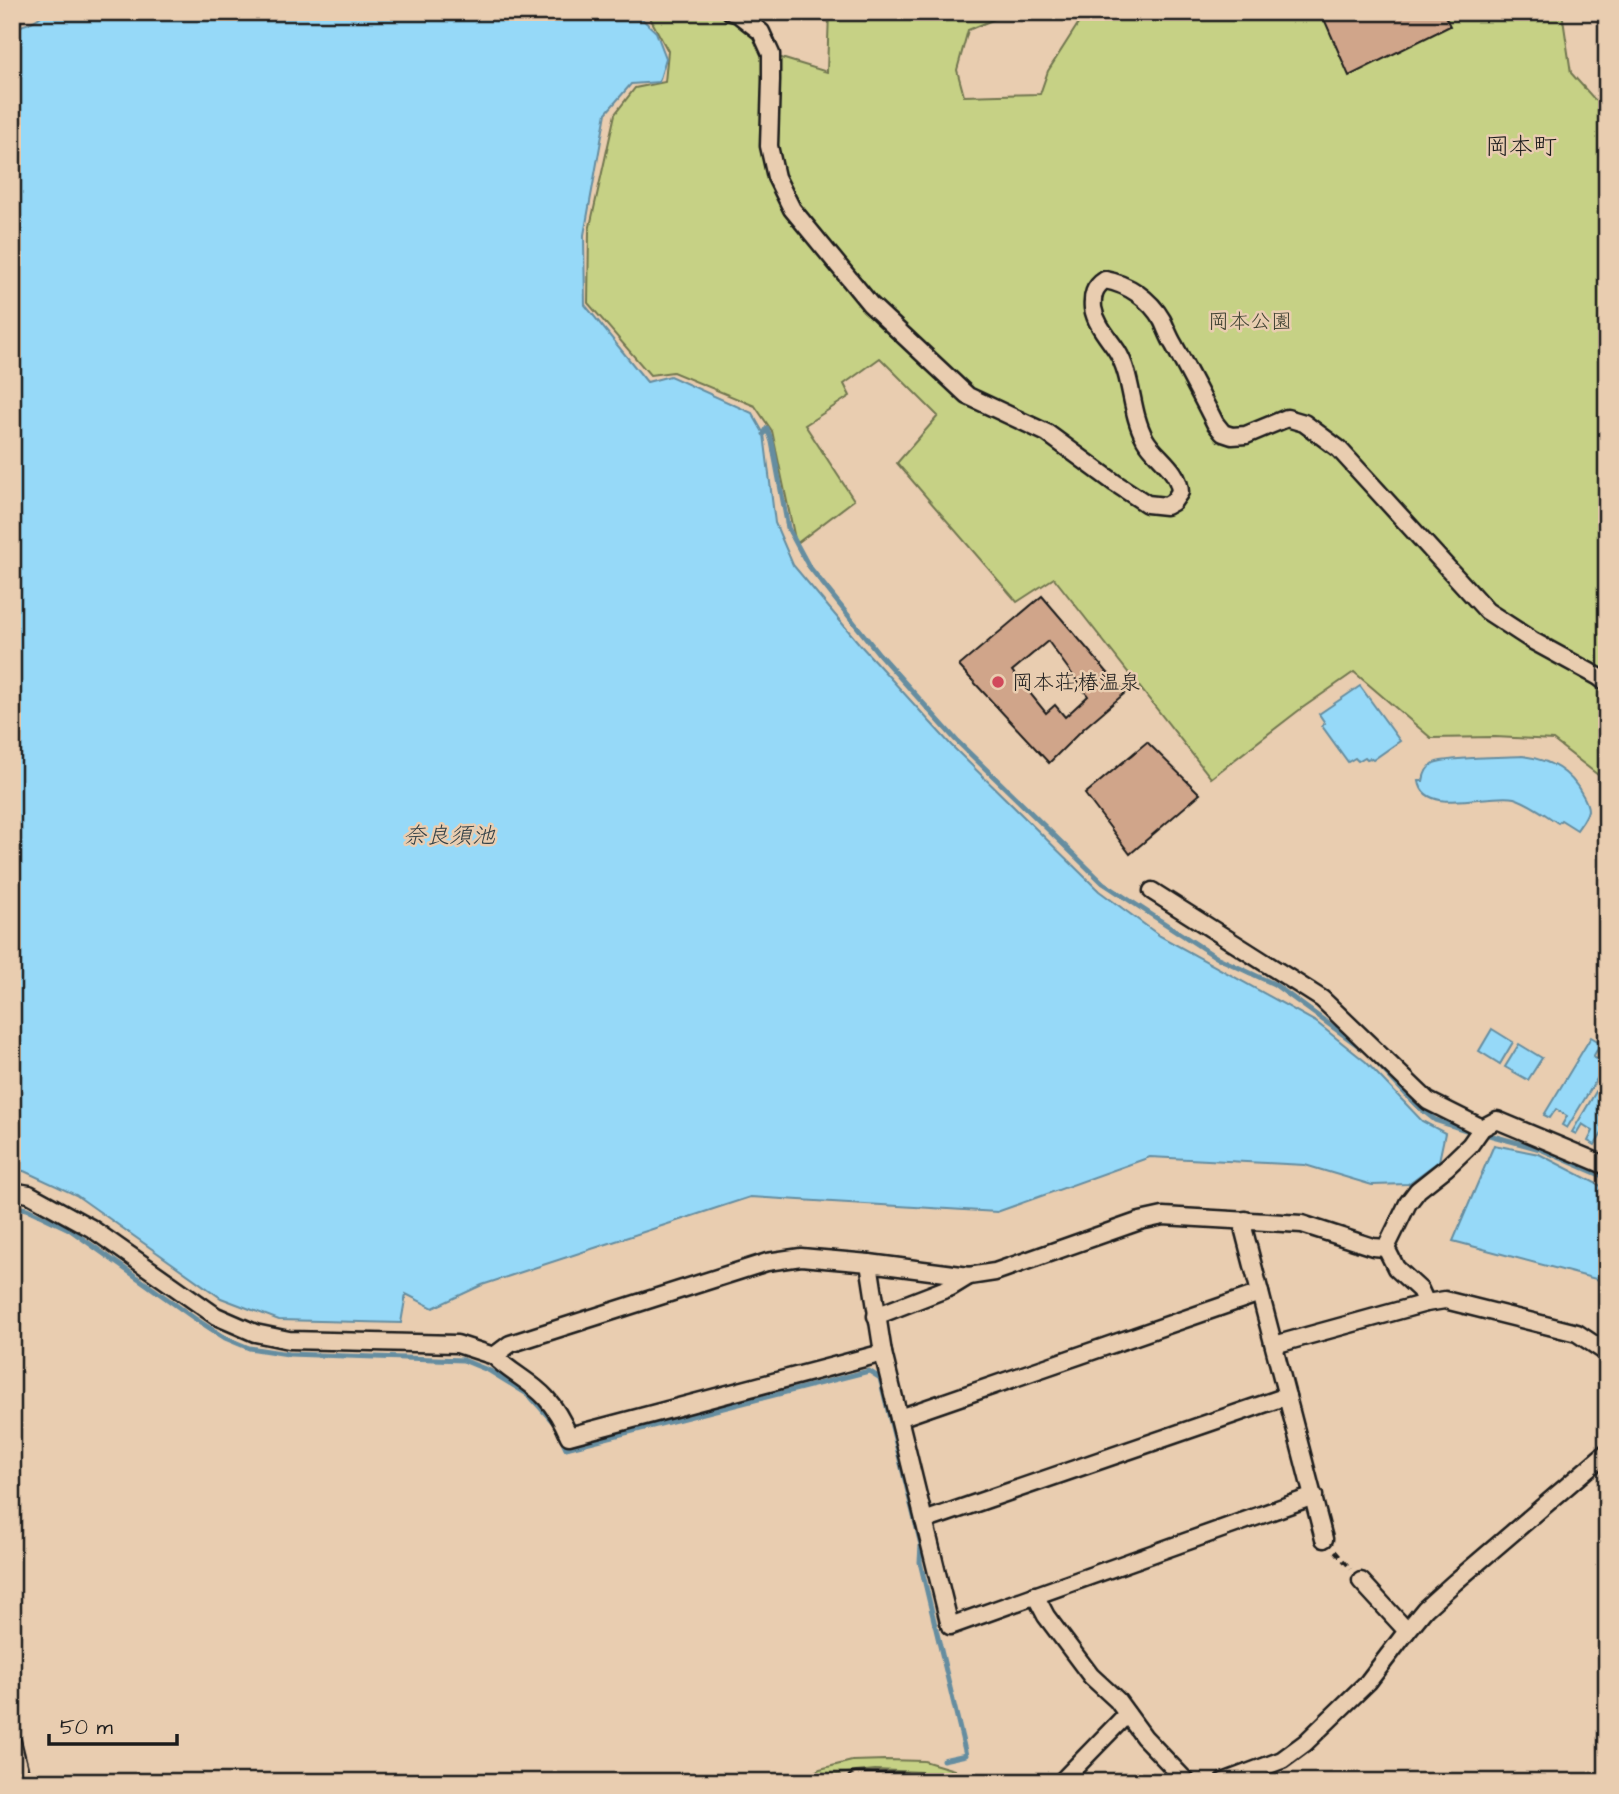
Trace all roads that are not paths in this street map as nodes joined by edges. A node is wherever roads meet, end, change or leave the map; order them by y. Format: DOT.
graph roads {
  1 [pos="731,12"];
  2 [pos="1607,683"];
  3 [pos="1152,891"];
  4 [pos="1482,1128"];
  5 [pos="1607,1166"];
  6 [pos="12,1191"];
  7 [pos="1245,1220"];
  8 [pos="1387,1248"];
  9 [pos="869,1262"];
  10 [pos="970,1276"];
  11 [pos="1260,1293"];
  12 [pos="1426,1303"];
  13 [pos="876,1316"];
  14 [pos="1274,1345"];
  15 [pos="883,1353"];
  16 [pos="1607,1353"];
  17 [pos="494,1356"];
  18 [pos="1287,1396"];
  19 [pos="899,1418"];
  20 [pos="1607,1452"];
  21 [pos="1314,1496"];
  22 [pos="924,1521"];
  23 [pos="1324,1539"];
  24 [pos="1361,1581"];
  25 [pos="1035,1595"];
  26 [pos="1407,1631"];
  27 [pos="1128,1714"];
  28 [pos="12,1742"];
  29 [pos="17,1772"];
  30 [pos="856,1782"];
  31 [pos="904,1782"];
  32 [pos="1061,1782"];
  33 [pos="1187,1782"];
  34 [pos="1223,1782"];
  1 -- 2 [label="street"];
  3 -- 4 [label="street"];
  4 -- 5 [label="street"];
  4 -- 8 [label="street"];
  6 -- 17 [label="street"];
  7 -- 8 [label="street"];
  7 -- 10 [label="street"];
  7 -- 11 [label="street"];
  8 -- 12 [label="street"];
  9 -- 10 [label="street"];
  9 -- 13 [label="street"];
  9 -- 17 [label="street"];
  10 -- 13 [label="street"];
  11 -- 14 [label="street"];
  11 -- 19 [label="street"];
  12 -- 14 [label="street"];
  12 -- 16 [label="street"];
  13 -- 15 [label="street"];
  14 -- 18 [label="street"];
  15 -- 17 [label="street"];
  15 -- 19 [label="street"];
  18 -- 21 [label="street"];
  18 -- 22 [label="street"];
  19 -- 22 [label="street"];
  20 -- 26 [label="street"];
  21 -- 23 [label="street"];
  21 -- 25 [label="street"];
  22 -- 25 [label="street"];
  24 -- 26 [label="street"];
  25 -- 27 [label="street"];
  26 -- 34 [label="street"];
  27 -- 32 [label="street"];
  27 -- 33 [label="street"];
  28 -- 29 [label="street"];
  30 -- 31 [label="street"];
}
